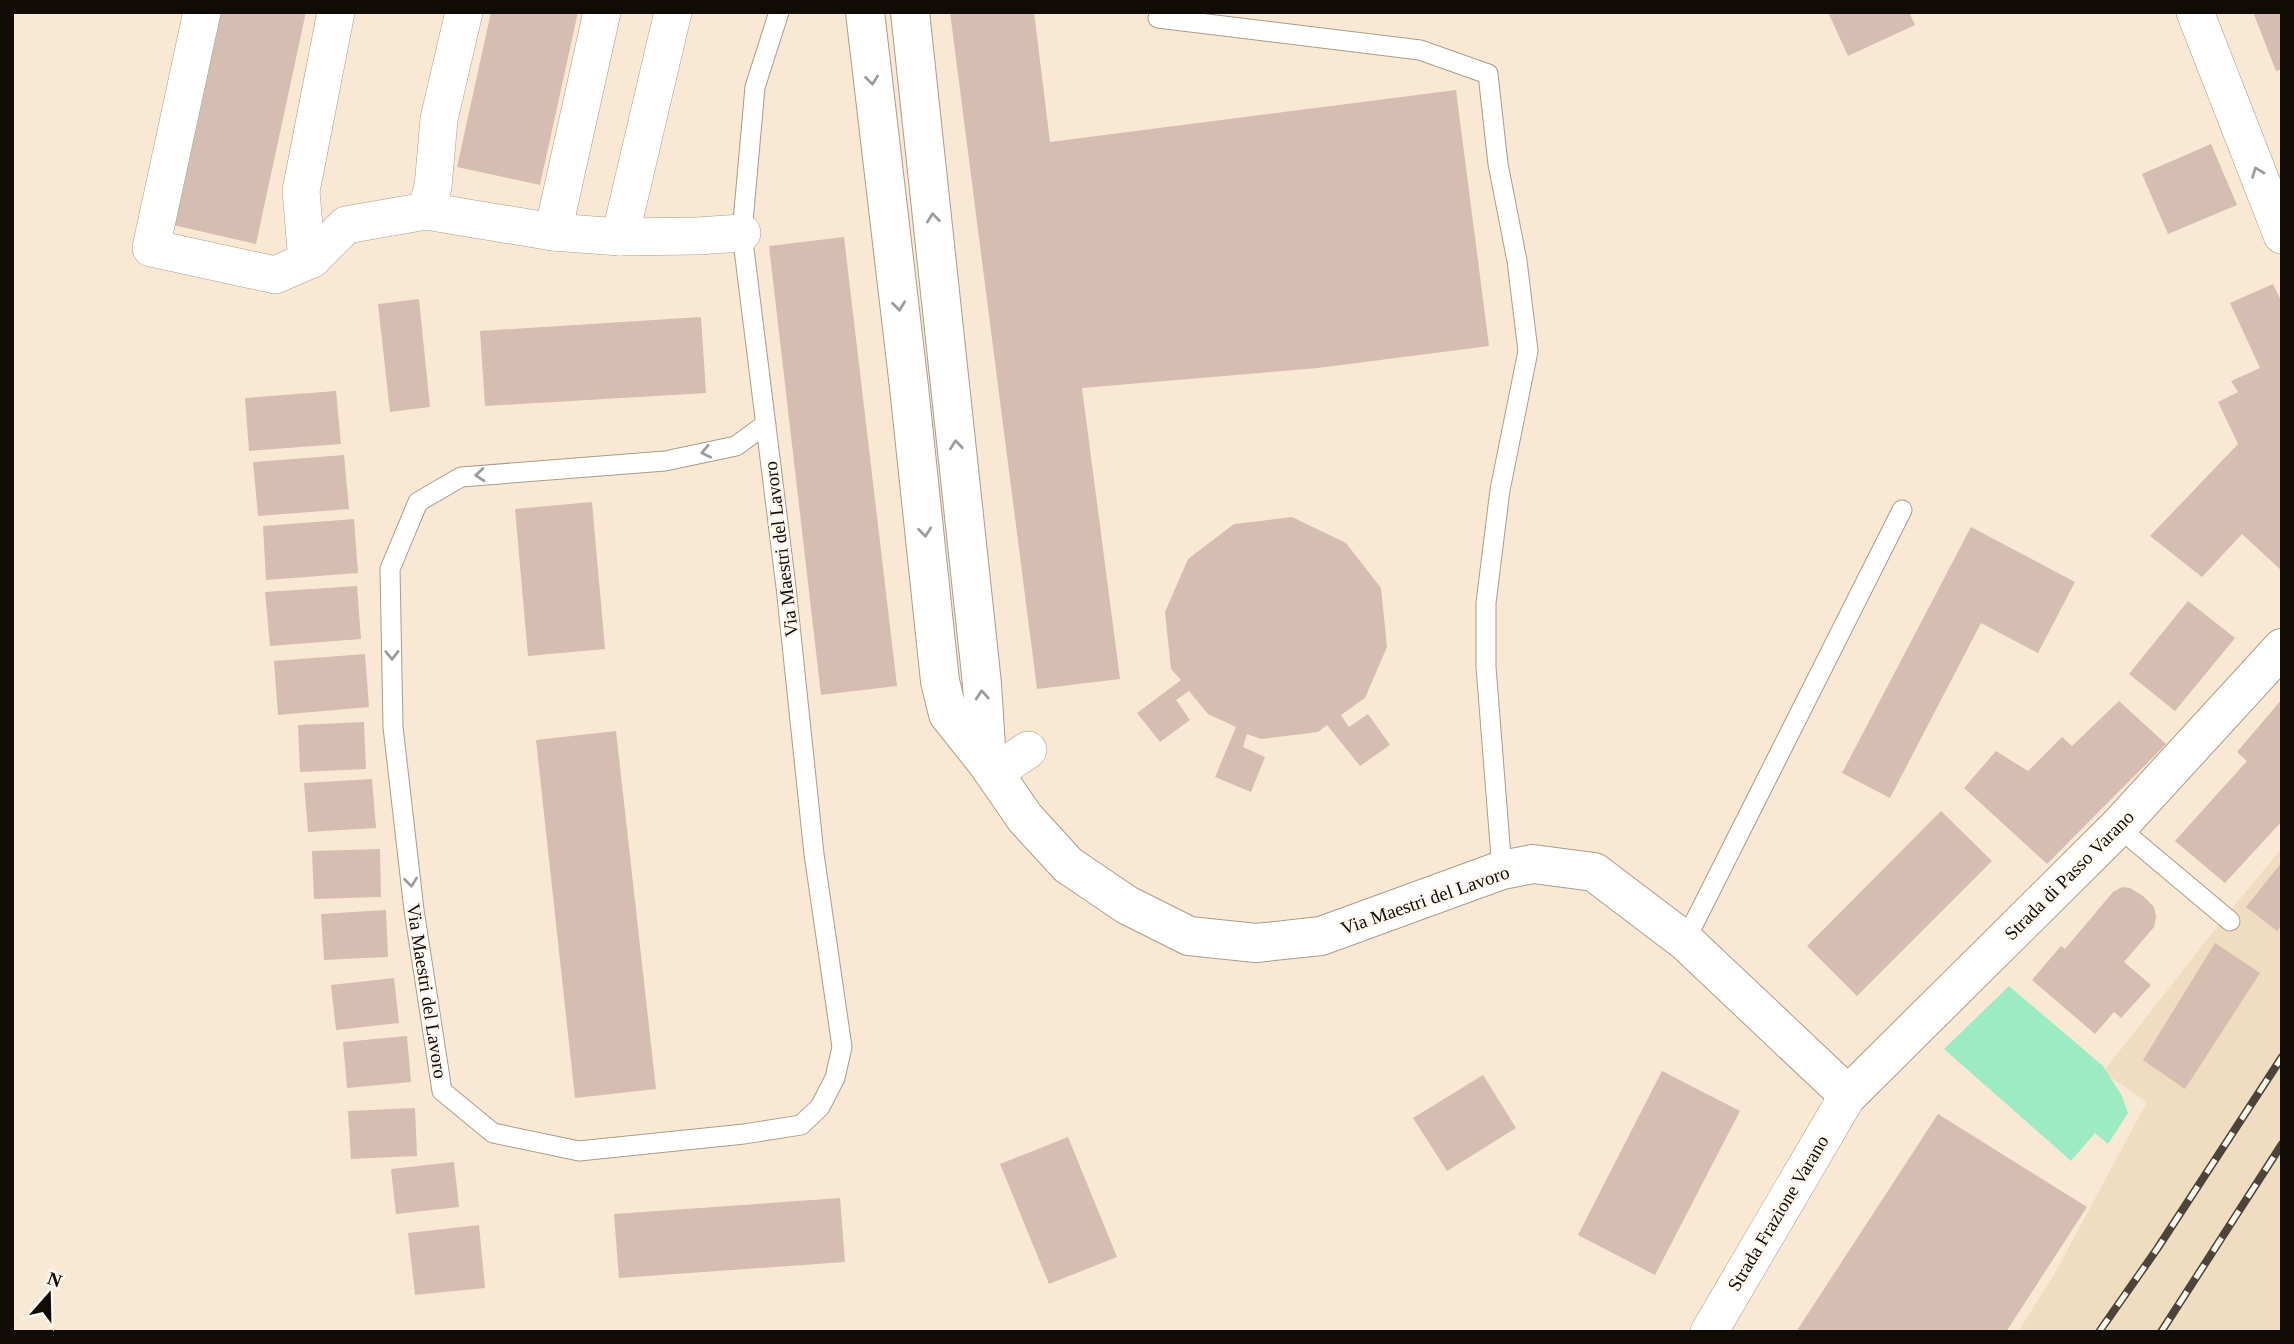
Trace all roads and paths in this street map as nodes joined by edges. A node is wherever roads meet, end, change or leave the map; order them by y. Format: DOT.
graph roads {
  1 [pos="202,12"];
  2 [pos="336,12"];
  3 [pos="464,12"];
  4 [pos="602,12"];
  5 [pos="673,12"];
  6 [pos="779,12"];
  7 [pos="865,12"];
  8 [pos="910,12"];
  9 [pos="2195,12"];
  10 [pos="1158,18"];
  11 [pos="426,212"];
  12 [pos="553,232"];
  13 [pos="742,233"];
  14 [pos="2282,235"];
  15 [pos="620,237"];
  16 [pos="312,259"];
  17 [pos="930,386"];
  18 [pos="766,424"];
  19 [pos="1902,509"];
  20 [pos="2282,648"];
  21 [pos="1028,750"];
  22 [pos="991,768"];
  23 [pos="2118,827"];
  24 [pos="1502,870"];
  25 [pos="2230,921"];
  26 [pos="1685,941"];
  27 [pos="1848,1095"];
  28 [pos="1709,1332"];
  1 -- 16 [label="street"];
  2 -- 16 [label="street"];
  3 -- 11 [label="street"];
  4 -- 12 [label="street"];
  5 -- 15 [label="street"];
  6 -- 13 [label="lane, Via Maestri del Lavoro"];
  7 -- 17 [label="street, one-way"];
  17 -- 8 [label="street, one-way"];
  14 -- 9 [label="street, one-way"];
  10 -- 24 [label="lane"];
  11 -- 12 [label="street"];
  11 -- 16 [label="street"];
  12 -- 15 [label="street"];
  13 -- 15 [label="street"];
  13 -- 18 [label="lane, Via Maestri del Lavoro"];
  17 -- 22 [label="street"];
  18 -- 18 [label="lane, Via Maestri del Lavoro, one-way"];
  19 -- 26 [label="lane"];
  20 -- 23 [label="street, Strada di Passo Varano"];
  21 -- 22 [label="street"];
  22 -- 24 [label="street, Via Maestri del Lavoro"];
  23 -- 25 [label="lane"];
  23 -- 27 [label="street, Strada di Passo Varano"];
  24 -- 26 [label="street, Via Maestri del Lavoro"];
  26 -- 27 [label="street, Via Maestri del Lavoro"];
  27 -- 28 [label="street, Strada Frazione Varano"];
}
